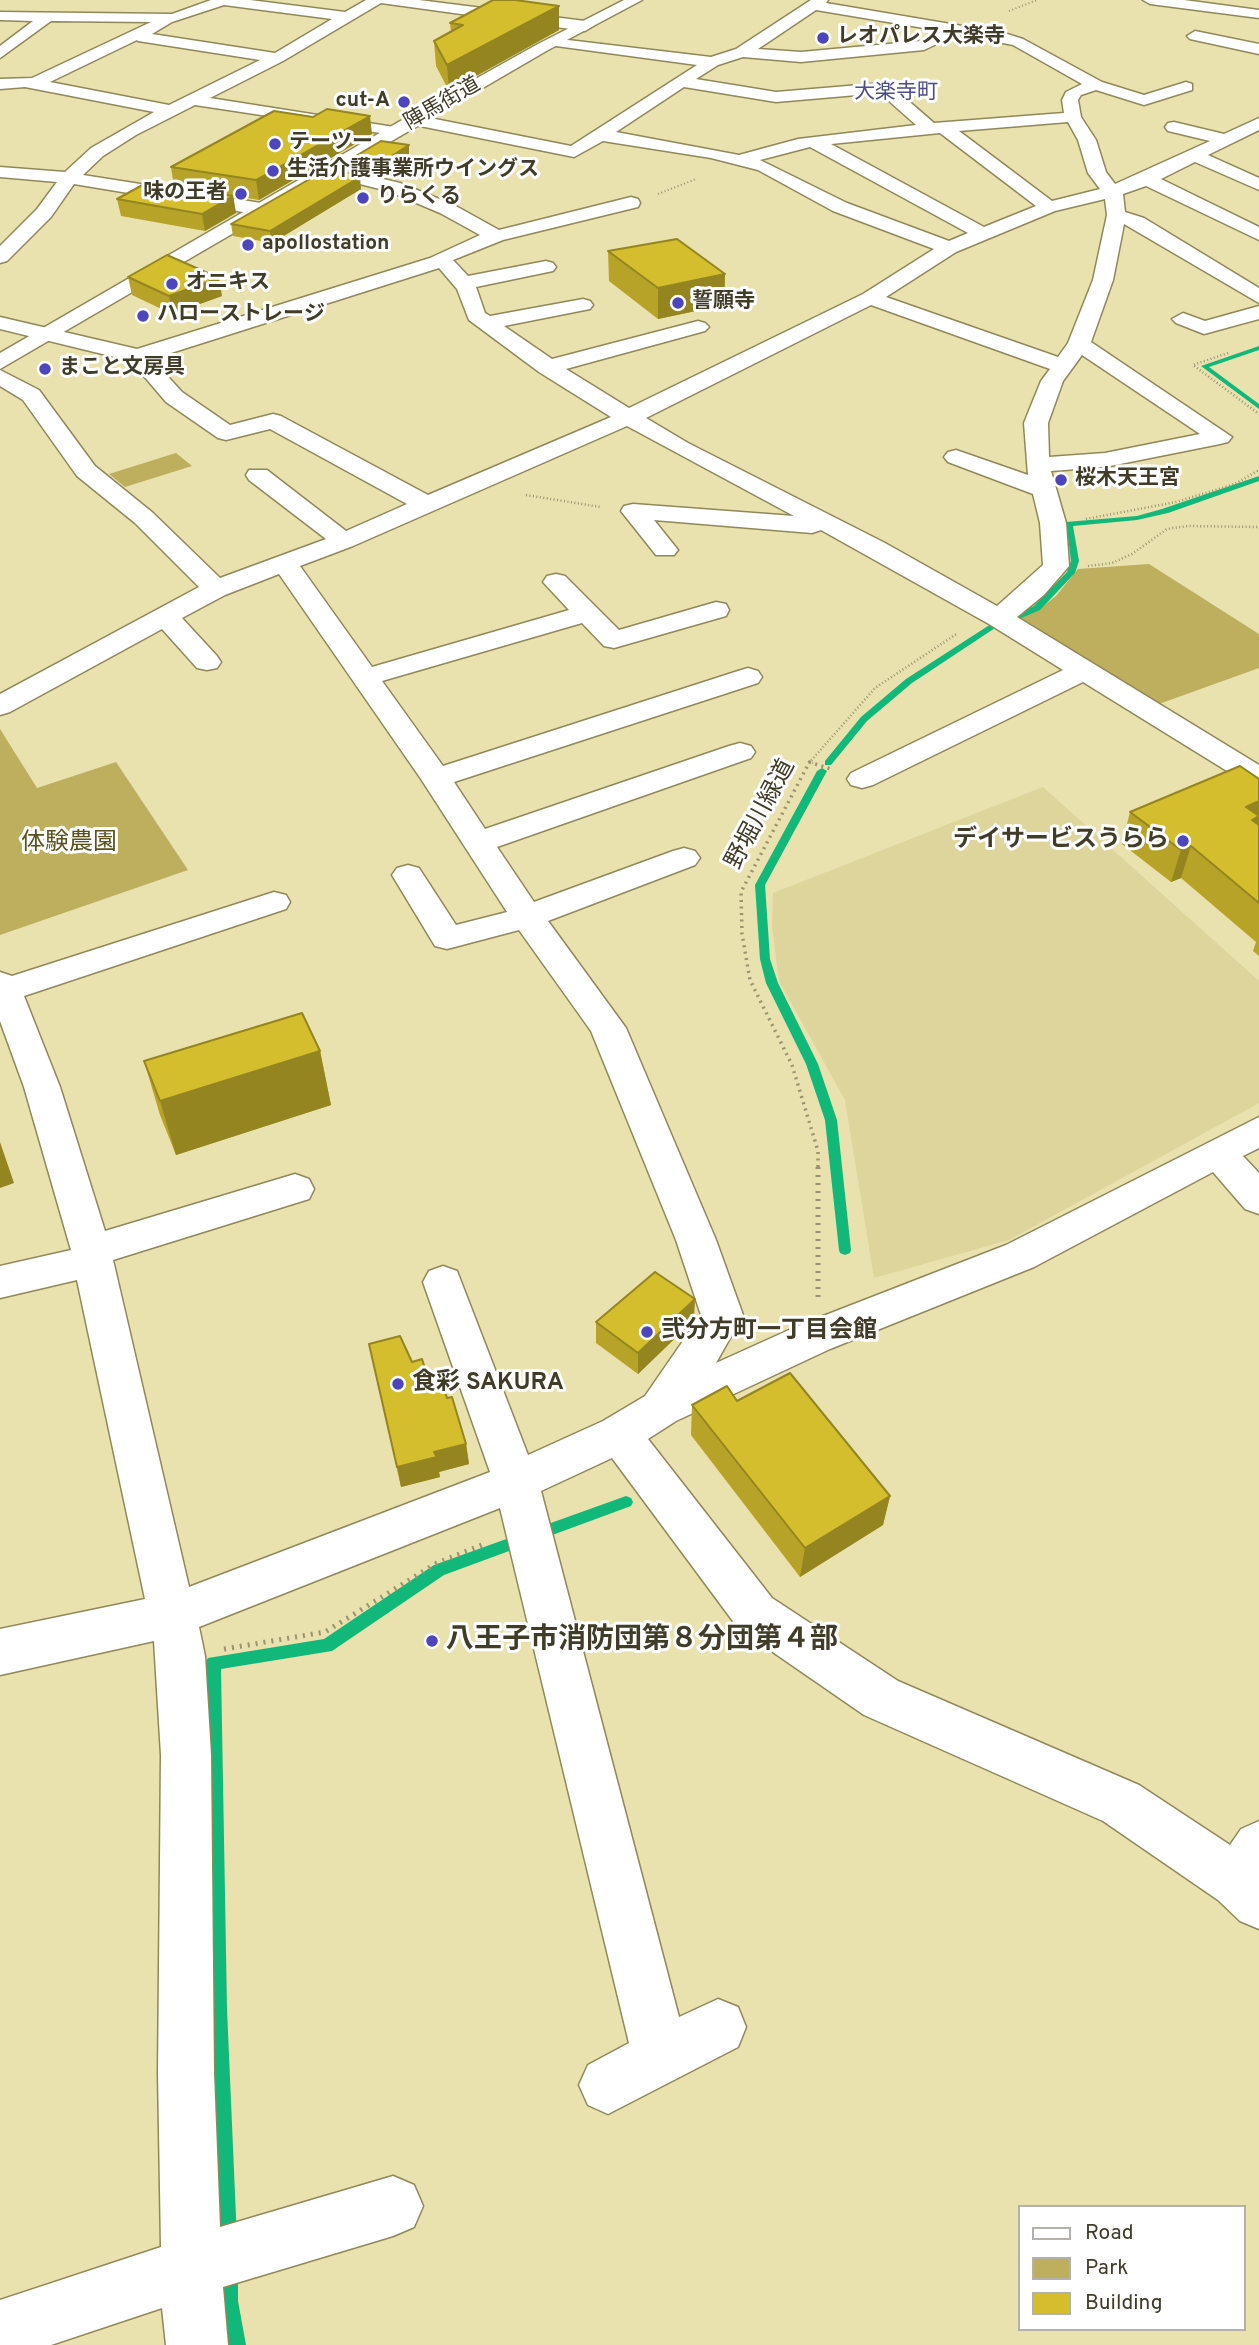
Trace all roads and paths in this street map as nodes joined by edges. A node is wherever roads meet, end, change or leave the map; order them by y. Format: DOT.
graph roads {
  1 [pos="223,0"];
  2 [pos="376,0"];
  3 [pos="385,0"];
  4 [pos="635,0"];
  5 [pos="1150,0"];
  6 [pos="816,2"];
  7 [pos="1259,14"];
  8 [pos="0,16"];
  9 [pos="349,17"];
  10 [pos="46,18"];
  11 [pos="173,18"];
  12 [pos="585,26"];
  13 [pos="956,29"];
  14 [pos="138,36"];
  15 [pos="1195,36"];
  16 [pos="556,41"];
  17 [pos="1257,42"];
  18 [pos="742,52"];
  19 [pos="0,53"];
  20 [pos="277,58"];
  21 [pos="712,62"];
  22 [pos="682,82"];
  23 [pos="35,83"];
  24 [pos="0,84"];
  25 [pos="1096,85"];
  26 [pos="132,87"];
  27 [pos="1186,87"];
  28 [pos="107,99"];
  29 [pos="194,100"];
  30 [pos="435,109"];
  31 [pos="172,111"];
  32 [pos="1073,117"];
  33 [pos="415,120"];
  34 [pos="503,122"];
  35 [pos="1259,123"];
  36 [pos="1174,127"];
  37 [pos="938,129"];
  38 [pos="394,132"];
  39 [pos="599,135"];
  40 [pos="1229,139"];
  41 [pos="813,142"];
  42 [pos="1250,144"];
  43 [pos="1196,156"];
  44 [pos="739,160"];
  45 [pos="328,171"];
  46 [pos="0,172"];
  47 [pos="69,178"];
  48 [pos="697,178"];
  49 [pos="1147,179"];
  50 [pos="1259,185"];
  51 [pos="1111,192"];
  52 [pos="631,204"];
  53 [pos="1049,207"];
  54 [pos="261,209"];
  55 [pos="1116,215"];
  56 [pos="983,234"];
  57 [pos="1259,234"];
  58 [pos="496,236"];
  59 [pos="949,248"];
  60 [pos="0,257"];
  61 [pos="443,260"];
  62 [pos="546,267"];
  63 [pos="463,283"];
  64 [pos="870,298"];
  65 [pos="1259,298"];
  66 [pos="583,305"];
  67 [pos="1259,312"];
  68 [pos="1183,319"];
  69 [pos="0,323"];
  70 [pos="485,323"];
  71 [pos="698,327"];
  72 [pos="51,332"];
  73 [pos="554,339"];
  74 [pos="1079,344"];
  75 [pos="517,346"];
  76 [pos="1233,352"];
  77 [pos="138,356"];
  78 [pos="0,362"];
  79 [pos="1063,366"];
  80 [pos="547,367"];
  81 [pos="0,377"];
  82 [pos="1259,414"];
  83 [pos="628,418"];
  84 [pos="956,457"];
  85 [pos="1259,470"];
  86 [pos="258,475"];
  87 [pos="1040,477"];
  88 [pos="473,487"];
  89 [pos="427,505"];
  90 [pos="633,511"];
  91 [pos="1053,523"];
  92 [pos="832,526"];
  93 [pos="1259,527"];
  94 [pos="344,541"];
  95 [pos="664,550"];
  96 [pos="285,564"];
  97 [pos="1080,567"];
  98 [pos="556,582"];
  99 [pos="216,589"];
  100 [pos="716,610"];
  101 [pos="587,613"];
  102 [pos="164,615"];
  103 [pos="996,616"];
  104 [pos="207,662"];
  105 [pos="1085,670"];
  106 [pos="366,677"];
  107 [pos="748,677"];
  108 [pos="0,706"];
  109 [pos="740,752"];
  110 [pos="436,778"];
  111 [pos="1259,778"];
  112 [pos="862,779"];
  113 [pos="476,843"];
  114 [pos="684,858"];
  115 [pos="408,875"];
  116 [pos="274,902"];
  117 [pos="527,917"];
  118 [pos="4,1000"];
  119 [pos="1259,1131"];
  120 [pos="1218,1153"];
  121 [pos="295,1189"];
  122 [pos="1259,1199"];
  123 [pos="92,1256"];
  124 [pos="819,1276"];
  125 [pos="0,1282"];
  126 [pos="443,1282"];
  127 [pos="661,1408"];
  128 [pos="619,1434"];
  129 [pos="525,1518"];
  130 [pos="178,1636"];
  131 [pos="0,1652"];
  132 [pos="1252,1877"];
  133 [pos="718,2027"];
  134 [pos="661,2057"];
  135 [pos="608,2085"];
  136 [pos="393,2206"];
  137 [pos="217,2259"];
  138 [pos="0,2331"];
  139 [pos="197,2345"];
  1 -- 9 [label="street"];
  1 -- 11 [label="street"];
  2 -- 9 [label="street"];
  3 -- 12 [label="street"];
  4 -- 12 [label="street, 陣馬街道"];
  5 -- 7 [label="street"];
  6 -- 13 [label="street"];
  6 -- 18 [label="street"];
  8 -- 10 [label="street"];
  9 -- 20 [label="street"];
  10 -- 11 [label="street"];
  10 -- 19 [label="street"];
  11 -- 14 [label="street"];
  12 -- 16 [label="street, 陣馬街道"];
  13 -- 18 [label="street"];
  13 -- 25 [label="street"];
  14 -- 20 [label="street"];
  14 -- 23 [label="street"];
  15 -- 17 [label="street"];
  16 -- 21 [label="street"];
  16 -- 30 [label="street, 陣馬街道"];
  18 -- 21 [label="street"];
  20 -- 29 [label="street"];
  21 -- 22 [label="street"];
  22 -- 37 [label="street"];
  22 -- 39 [label="street"];
  23 -- 24 [label="street"];
  23 -- 28 [label="street"];
  25 -- 27 [label="street"];
  25 -- 32 [label="street"];
  26 -- 28 [label="street"];
  28 -- 31 [label="street"];
  29 -- 31 [label="street"];
  29 -- 38 [label="street"];
  30 -- 33 [label="street, 陣馬街道"];
  30 -- 34 [label="street"];
  31 -- 47 [label="street"];
  32 -- 37 [label="street"];
  32 -- 51 [label="street"];
  33 -- 38 [label="street, 陣馬街道"];
  33 -- 39 [label="street"];
  35 -- 40 [label="street"];
  36 -- 40 [label="street"];
  37 -- 41 [label="street"];
  37 -- 53 [label="street"];
  38 -- 45 [label="street, 陣馬街道"];
  39 -- 44 [label="street"];
  40 -- 42 [label="street"];
  40 -- 43 [label="street"];
  41 -- 44 [label="street"];
  41 -- 56 [label="street"];
  43 -- 49 [label="street"];
  43 -- 50 [label="street"];
  44 -- 59 [label="street"];
  45 -- 54 [label="street, 陣馬街道"];
  45 -- 58 [label="street"];
  46 -- 47 [label="street"];
  47 -- 54 [label="street"];
  47 -- 60 [label="street"];
  48 -- 52 [label="path"];
  49 -- 51 [label="street"];
  49 -- 57 [label="street"];
  51 -- 53 [label="street"];
  51 -- 55 [label="street"];
  52 -- 58 [label="street"];
  53 -- 56 [label="street"];
  54 -- 72 [label="street, 陣馬街道"];
  55 -- 65 [label="street"];
  55 -- 74 [label="street"];
  56 -- 59 [label="street"];
  58 -- 61 [label="street"];
  59 -- 64 [label="street"];
  61 -- 63 [label="street"];
  61 -- 77 [label="street"];
  62 -- 63 [label="street"];
  63 -- 70 [label="street"];
  64 -- 79 [label="street"];
  64 -- 83 [label="street"];
  66 -- 70 [label="street"];
  67 -- 68 [label="street"];
  69 -- 72 [label="street"];
  70 -- 75 [label="street"];
  71 -- 80 [label="street"];
  72 -- 77 [label="street"];
  72 -- 78 [label="street, 陣馬街道"];
  73 -- 75 [label="street"];
  74 -- 79 [label="street"];
  74 -- 87 [label="street"];
  75 -- 80 [label="street"];
  76 -- 82 [label="path"];
  77 -- 89 [label="street"];
  79 -- 87 [label="street"];
  80 -- 83 [label="street"];
  81 -- 99 [label="street"];
  83 -- 88 [label="street"];
  83 -- 92 [label="street"];
  84 -- 87 [label="street"];
  85 -- 91 [label="path"];
  86 -- 94 [label="street"];
  87 -- 91 [label="street"];
  88 -- 89 [label="street"];
  88 -- 90 [label="path"];
  89 -- 94 [label="street"];
  90 -- 92 [label="street"];
  90 -- 95 [label="street"];
  91 -- 103 [label="street"];
  92 -- 103 [label="street"];
  93 -- 97 [label="path"];
  94 -- 96 [label="street"];
  96 -- 99 [label="street"];
  96 -- 106 [label="street"];
  98 -- 101 [label="street"];
  99 -- 102 [label="street"];
  100 -- 101 [label="street"];
  101 -- 106 [label="street"];
  102 -- 104 [label="street"];
  102 -- 108 [label="street"];
  103 -- 105 [label="street"];
  103 -- 124 [label="path, 野堀川緑道"];
  105 -- 111 [label="street"];
  105 -- 112 [label="street"];
  106 -- 110 [label="street"];
  107 -- 110 [label="street"];
  109 -- 113 [label="street"];
  110 -- 113 [label="street"];
  113 -- 117 [label="street"];
  114 -- 117 [label="street"];
  115 -- 117 [label="street"];
  116 -- 118 [label="street"];
  117 -- 127 [label="street"];
  118 -- 123 [label="street"];
  119 -- 120 [label="street"];
  120 -- 122 [label="street"];
  120 -- 127 [label="street"];
  121 -- 123 [label="street"];
  123 -- 125 [label="street"];
  123 -- 130 [label="street"];
  126 -- 129 [label="street"];
  127 -- 128 [label="street"];
  128 -- 129 [label="street"];
  128 -- 132 [label="street"];
  129 -- 130 [label="street"];
  129 -- 130 [label="path"];
  129 -- 134 [label="street"];
  130 -- 131 [label="street"];
  130 -- 137 [label="street"];
  133 -- 134 [label="street"];
  134 -- 135 [label="street"];
  136 -- 137 [label="street"];
  137 -- 138 [label="street"];
  137 -- 139 [label="street"];
}
